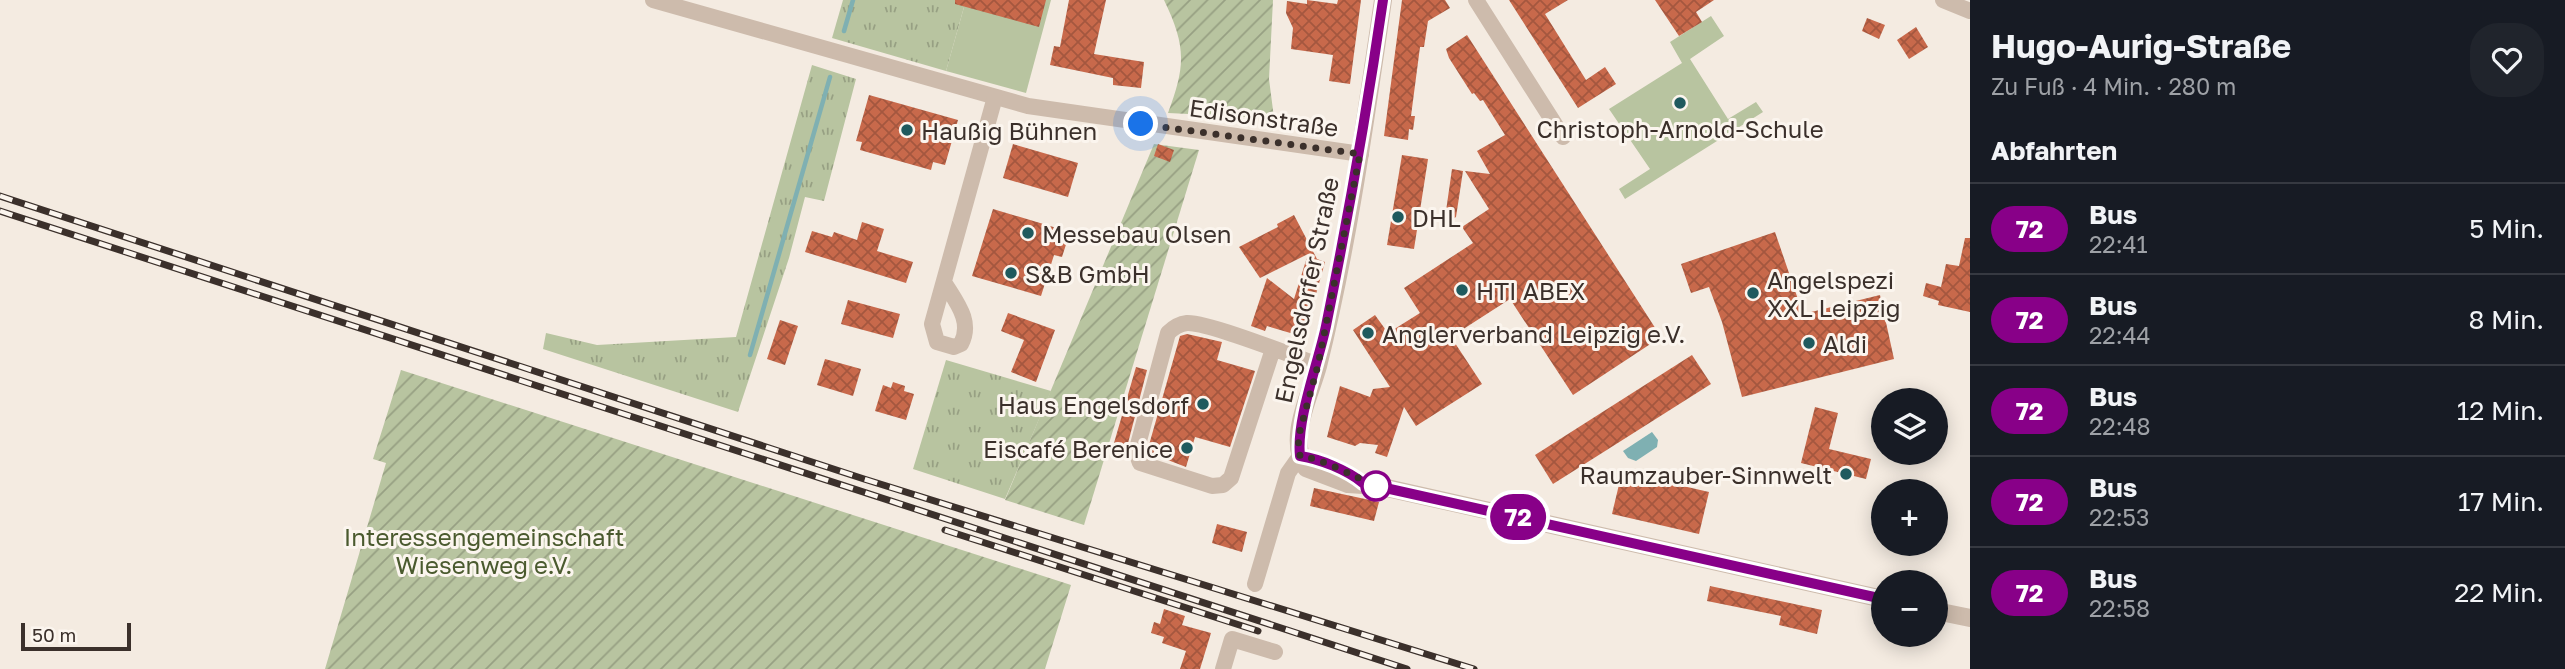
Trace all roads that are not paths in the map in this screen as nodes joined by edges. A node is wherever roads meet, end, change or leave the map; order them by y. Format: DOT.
graph roads {
  1 [pos="653,0"];
  2 [pos="1383,0"];
  3 [pos="1476,0"];
  4 [pos="1943,0"];
  5 [pos="1970,11"];
  6 [pos="995,97"];
  7 [pos="1563,137"];
  8 [pos="1360,154"];
  9 [pos="944,282"];
  10 [pos="1273,349"];
  11 [pos="1318,365"];
  12 [pos="1300,456"];
  13 [pos="1255,584"];
  14 [pos="1871,596"];
  15 [pos="1948,613"];
  16 [pos="1970,618"];
  17 [pos="1275,652"];
  18 [pos="1223,669"];
  1 -- 6 [label="street, Edisonstraße"];
  2 -- 8 [label="street, Engelsdorfer Straße"];
  3 -- 7 [label="street"];
  4 -- 5 [label="street"];
  6 -- 8 [label="street, Edisonstraße"];
  6 -- 9 [label="street"];
  8 -- 11 [label="street, Engelsdorfer Straße"];
  10 -- 10 [label="street"];
  10 -- 11 [label="street"];
  11 -- 12 [label="street, Engelsdorfer Straße"];
  12 -- 13 [label="street, Engelsdorfer Straße"];
  12 -- 14 [label="street"];
  15 -- 16 [label="street"];
  17 -- 18 [label="street"];
}
